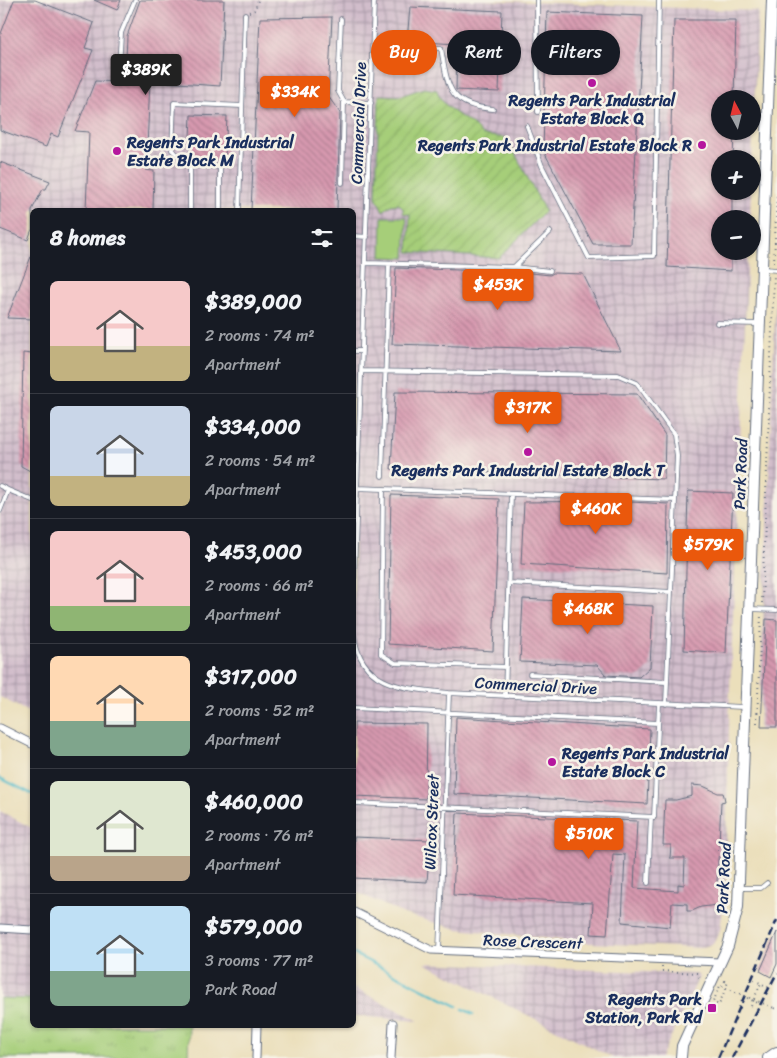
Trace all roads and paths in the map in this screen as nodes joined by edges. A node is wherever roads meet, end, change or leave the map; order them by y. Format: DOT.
graph roads {
  1 [pos="135,0"];
  2 [pos="258,0"];
  3 [pos="374,0"];
  4 [pos="537,0"];
  5 [pos="659,0"];
  6 [pos="772,0"];
  7 [pos="245,14"];
  8 [pos="341,19"];
  9 [pos="373,30"];
  10 [pos="437,48"];
  11 [pos="119,68"];
  12 [pos="372,75"];
  13 [pos="344,102"];
  14 [pos="371,103"];
  15 [pos="242,106"];
  16 [pos="493,109"];
  17 [pos="538,112"];
  18 [pos="527,126"];
  19 [pos="190,165"];
  20 [pos="342,183"];
  21 [pos="777,194"];
  22 [pos="190,208"];
  23 [pos="220,208"];
  24 [pos="239,208"];
  25 [pos="550,232"];
  26 [pos="356,236"];
  27 [pos="367,237"];
  28 [pos="366,263"];
  29 [pos="389,264"];
  30 [pos="514,267"];
  31 [pos="763,270"];
  32 [pos="776,270"];
  33 [pos="550,271"];
  34 [pos="717,323"];
  35 [pos="761,324"];
  36 [pos="356,351"];
  37 [pos="362,351"];
  38 [pos="362,371"];
  39 [pos="385,371"];
  40 [pos="382,476"];
  41 [pos="0,486"];
  42 [pos="357,488"];
  43 [pos="383,489"];
  44 [pos="8,490"];
  45 [pos="511,494"];
  46 [pos="30,499"];
  47 [pos="674,500"];
  48 [pos="0,511"];
  49 [pos="356,518"];
  50 [pos="508,583"];
  51 [pos="670,592"];
  52 [pos="750,609"];
  53 [pos="761,609"];
  54 [pos="777,610"];
  55 [pos="356,648"];
  56 [pos="506,667"];
  57 [pos="530,674"];
  58 [pos="666,682"];
  59 [pos="449,693"];
  60 [pos="505,696"];
  61 [pos="658,704"];
  62 [pos="666,704"];
  63 [pos="746,707"];
  64 [pos="356,708"];
  65 [pos="448,713"];
  66 [pos="658,723"];
  67 [pos="757,723"];
  68 [pos="0,728"];
  69 [pos="30,743"];
  70 [pos="356,804"];
  71 [pos="444,808"];
  72 [pos="650,817"];
  73 [pos="767,882"];
  74 [pos="648,883"];
  75 [pos="738,888"];
  76 [pos="356,913"];
  77 [pos="0,928"];
  78 [pos="30,930"];
  79 [pos="439,951"];
  80 [pos="662,960"];
  81 [pos="720,962"];
  82 [pos="700,979"];
  83 [pos="754,980"];
  84 [pos="761,983"];
  85 [pos="720,986"];
  86 [pos="768,987"];
  87 [pos="726,988"];
  88 [pos="747,998"];
  89 [pos="754,1000"];
  90 [pos="760,1004"];
  91 [pos="719,1005"];
  92 [pos="751,1006"];
  93 [pos="776,1009"];
  94 [pos="393,1023"];
  95 [pos="257,1028"];
  96 [pos="777,1052"];
  97 [pos="256,1058"];
  98 [pos="391,1058"];
  99 [pos="678,1058"];
  100 [pos="768,1058"];
  1 -- 11 [label="lane"];
  2 -- 7 [label="path"];
  3 -- 9 [label="lane, Commercial Drive"];
  4 -- 17 [label="lane"];
  5 -- 18 [label="lane"];
  6 -- 31 [label="main road, Park Road"];
  7 -- 15 [label="lane"];
  8 -- 13 [label="lane"];
  10 -- 16 [label="lane"];
  12 -- 14 [label="lane, Commercial Drive"];
  13 -- 14 [label="lane"];
  13 -- 20 [label="lane"];
  14 -- 27 [label="lane, Commercial Drive"];
  15 -- 19 [label="lane"];
  15 -- 24 [label="lane"];
  19 -- 22 [label="lane"];
  19 -- 23 [label="lane"];
  21 -- 32 [label="path"];
  25 -- 30 [label="lane"];
  26 -- 27 [label="lane"];
  27 -- 28 [label="lane, Commercial Drive"];
  28 -- 29 [label="lane"];
  28 -- 37 [label="lane, Commercial Drive"];
  29 -- 30 [label="lane"];
  29 -- 39 [label="lane"];
  30 -- 33 [label="lane"];
  31 -- 32 [label="lane"];
  31 -- 35 [label="main road, Park Road"];
  32 -- 53 [label="path"];
  34 -- 35 [label="lane"];
  35 -- 52 [label="main road, Park Road"];
  36 -- 37 [label="lane"];
  37 -- 38 [label="lane, Commercial Drive"];
  38 -- 39 [label="lane"];
  38 -- 42 [label="lane, Commercial Drive"];
  39 -- 40 [label="lane"];
  39 -- 47 [label="lane"];
  41 -- 44 [label="lane"];
  42 -- 43 [label="lane"];
  42 -- 49 [label="lane, Commercial Drive"];
  43 -- 45 [label="lane"];
  43 -- 56 [label="lane"];
  44 -- 46 [label="lane"];
  44 -- 48 [label="lane"];
  45 -- 47 [label="lane"];
  45 -- 50 [label="lane"];
  47 -- 51 [label="lane"];
  50 -- 51 [label="lane"];
  50 -- 56 [label="lane"];
  51 -- 58 [label="lane"];
  52 -- 53 [label="lane"];
  52 -- 63 [label="main road, Park Road"];
  53 -- 54 [label="lane"];
  53 -- 67 [label="path"];
  55 -- 59 [label="lane, Commercial Drive"];
  56 -- 60 [label="lane"];
  57 -- 58 [label="lane"];
  58 -- 62 [label="lane"];
  59 -- 60 [label="lane, Commercial Drive"];
  59 -- 65 [label="lane, Wilcox Street"];
  60 -- 61 [label="lane, Commercial Drive"];
  61 -- 62 [label="lane, Commercial Drive"];
  61 -- 66 [label="lane"];
  62 -- 63 [label="lane, Commercial Drive"];
  63 -- 75 [label="main road, Park Road"];
  64 -- 65 [label="lane"];
  65 -- 66 [label="lane"];
  65 -- 71 [label="lane, Wilcox Street"];
  66 -- 72 [label="lane"];
  68 -- 69 [label="street"];
  70 -- 71 [label="lane"];
  71 -- 72 [label="lane"];
  71 -- 79 [label="lane, Wilcox Street"];
  72 -- 74 [label="lane"];
  73 -- 75 [label="lane"];
  75 -- 81 [label="main road, Park Road"];
  76 -- 79 [label="street, Rose Crescent"];
  77 -- 78 [label="street"];
  79 -- 80 [label="street, Rose Crescent"];
  80 -- 81 [label="street, Rose Crescent"];
  80 -- 82 [label="path"];
  81 -- 99 [label="main road, Park Road"];
  83 -- 84 [label="path"];
  84 -- 86 [label="path"];
  84 -- 89 [label="path"];
  85 -- 87 [label="path"];
  87 -- 89 [label="path, bridge"];
  87 -- 91 [label="path"];
  88 -- 89 [label="path"];
  89 -- 90 [label="path"];
  89 -- 92 [label="path, bridge"];
  89 -- 93 [label="path, bridge"];
  94 -- 98 [label="street"];
  95 -- 97 [label="street"];
  96 -- 100 [label="main road"];
}
